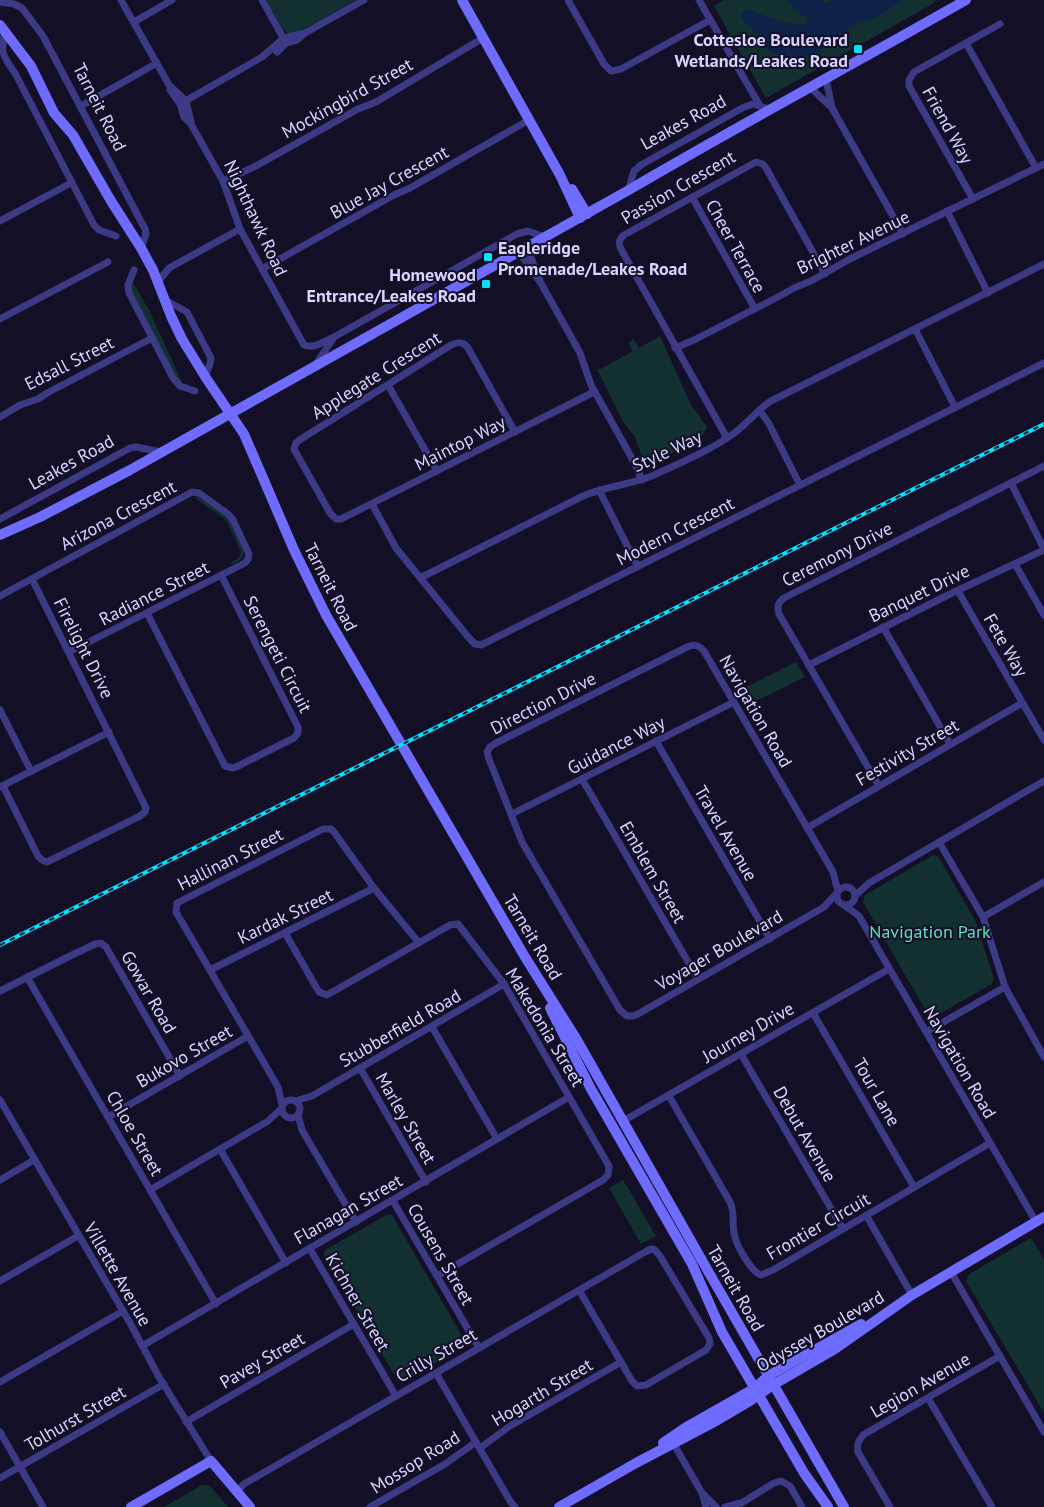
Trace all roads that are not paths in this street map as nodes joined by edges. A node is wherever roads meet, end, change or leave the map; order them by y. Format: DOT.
graph roads {
  1 [pos="121,0"];
  2 [pos="172,0"];
  3 [pos="262,0"];
  4 [pos="364,0"];
  5 [pos="462,0"];
  6 [pos="568,0"];
  7 [pos="699,0"];
  8 [pos="0,2"];
  9 [pos="957,2"];
  10 [pos="710,20"];
  11 [pos="134,22"];
  12 [pos="1000,24"];
  13 [pos="2,28"];
  14 [pos="484,38"];
  15 [pos="284,41"];
  16 [pos="966,43"];
  17 [pos="157,63"];
  18 [pos="826,79"];
  19 [pos="748,88"];
  20 [pos="811,88"];
  21 [pos="183,102"];
  22 [pos="81,106"];
  23 [pos="760,106"];
  24 [pos="744,107"];
  25 [pos="832,108"];
  26 [pos="771,110"];
  27 [pos="529,120"];
  28 [pos="1044,164"];
  29 [pos="1036,168"];
  30 [pos="223,181"];
  31 [pos="71,183"];
  32 [pos="627,191"];
  33 [pos="692,197"];
  34 [pos="973,199"];
  35 [pos="947,211"];
  36 [pos="584,216"];
  37 [pos="2,219"];
  38 [pos="240,229"];
  39 [pos="903,234"];
  40 [pos="116,236"];
  41 [pos="545,238"];
  42 [pos="141,248"];
  43 [pos="523,250"];
  44 [pos="108,262"];
  45 [pos="1044,264"];
  46 [pos="169,268"];
  47 [pos="262,269"];
  48 [pos="134,270"];
  49 [pos="153,270"];
  50 [pos="825,274"];
  51 [pos="158,282"];
  52 [pos="988,292"];
  53 [pos="165,300"];
  54 [pos="755,309"];
  55 [pos="0,319"];
  56 [pos="915,329"];
  57 [pos="334,337"];
  58 [pos="152,338"];
  59 [pos="675,348"];
  60 [pos="1044,363"];
  61 [pos="313,368"];
  62 [pos="206,378"];
  63 [pos="388,385"];
  64 [pos="195,392"];
  65 [pos="594,392"];
  66 [pos="955,408"];
  67 [pos="759,410"];
  68 [pos="0,417"];
  69 [pos="234,418"];
  70 [pos="515,432"];
  71 [pos="727,438"];
  72 [pos="162,452"];
  73 [pos="1044,466"];
  74 [pos="437,471"];
  75 [pos="642,480"];
  76 [pos="1011,482"];
  77 [pos="800,485"];
  78 [pos="599,490"];
  79 [pos="372,504"];
  80 [pos="40,517"];
  81 [pos="0,519"];
  82 [pos="338,519"];
  83 [pos="0,535"];
  84 [pos="0,543"];
  85 [pos="1044,549"];
  86 [pos="249,557"];
  87 [pos="1016,564"];
  88 [pos="638,567"];
  89 [pos="221,575"];
  90 [pos="420,578"];
  91 [pos="32,579"];
  92 [pos="958,591"];
  93 [pos="0,596"];
  94 [pos="147,612"];
  95 [pos="1044,615"];
  96 [pos="883,627"];
  97 [pos="696,645"];
  98 [pos="69,652"];
  99 [pos="809,665"];
  100 [pos="734,702"];
  101 [pos="1022,703"];
  102 [pos="0,710"];
  103 [pos="109,732"];
  104 [pos="1044,740"];
  105 [pos="656,742"];
  106 [pos="950,744"];
  107 [pos="31,771"];
  108 [pos="582,779"];
  109 [pos="1044,781"];
  110 [pos="1,786"];
  111 [pos="879,786"];
  112 [pos="512,814"];
  113 [pos="807,828"];
  114 [pos="939,842"];
  115 [pos="833,872"];
  116 [pos="869,883"];
  117 [pos="1044,883"];
  118 [pos="848,886"];
  119 [pos="374,888"];
  120 [pos="838,892"];
  121 [pos="856,896"];
  122 [pos="843,904"];
  123 [pos="824,907"];
  124 [pos="859,916"];
  125 [pos="983,917"];
  126 [pos="285,933"];
  127 [pos="770,939"];
  128 [pos="419,943"];
  129 [pos="531,966"];
  130 [pos="889,969"];
  131 [pos="210,970"];
  132 [pos="27,977"];
  133 [pos="698,980"];
  134 [pos="504,984"];
  135 [pos="1005,987"];
  136 [pos="0,991"];
  137 [pos="813,1013"];
  138 [pos="627,1016"];
  139 [pos="432,1027"];
  140 [pos="926,1032"];
  141 [pos="248,1036"];
  142 [pos="741,1054"];
  143 [pos="1044,1057"];
  144 [pos="360,1068"];
  145 [pos="180,1076"];
  146 [pos="278,1087"];
  147 [pos="312,1096"];
  148 [pos="669,1096"];
  149 [pos="569,1097"];
  150 [pos="0,1100"];
  151 [pos="293,1100"];
  152 [pos="282,1107"];
  153 [pos="299,1112"];
  154 [pos="606,1115"];
  155 [pos="108,1117"];
  156 [pos="288,1117"];
  157 [pos="268,1121"];
  158 [pos="623,1121"];
  159 [pos="302,1130"];
  160 [pos="497,1139"];
  161 [pos="990,1143"];
  162 [pos="220,1149"];
  163 [pos="34,1160"];
  164 [pos="0,1180"];
  165 [pos="426,1182"];
  166 [pos="914,1186"];
  167 [pos="150,1190"];
  168 [pos="393,1201"];
  169 [pos="659,1205"];
  170 [pos="866,1216"];
  171 [pos="1040,1220"];
  172 [pos="356,1222"];
  173 [pos="843,1229"];
  174 [pos="78,1236"];
  175 [pos="310,1248"];
  176 [pos="286,1263"];
  177 [pos="951,1272"];
  178 [pos="437,1276"];
  179 [pos="0,1281"];
  180 [pos="579,1290"];
  181 [pos="912,1295"];
  182 [pos="216,1304"];
  183 [pos="123,1311"];
  184 [pos="354,1324"];
  185 [pos="142,1346"];
  186 [pos="479,1348"];
  187 [pos="1000,1356"];
  188 [pos="621,1362"];
  189 [pos="436,1373"];
  190 [pos="771,1380"];
  191 [pos="0,1382"];
  192 [pos="164,1384"];
  193 [pos="757,1392"];
  194 [pos="396,1396"];
  195 [pos="928,1398"];
  196 [pos="186,1422"];
  197 [pos="1043,1429"];
  198 [pos="0,1432"];
  199 [pos="672,1441"];
  200 [pos="478,1445"];
  201 [pos="211,1461"];
  202 [pos="20,1467"];
  203 [pos="0,1478"];
  204 [pos="236,1492"];
  205 [pos="702,1493"];
  206 [pos="513,1505"];
  207 [pos="737,1505"];
  208 [pos="43,1507"];
  209 [pos="131,1507"];
  210 [pos="250,1507"];
  211 [pos="370,1507"];
  212 [pos="559,1507"];
  213 [pos="706,1507"];
  214 [pos="716,1507"];
  215 [pos="725,1507"];
  216 [pos="802,1507"];
  217 [pos="828,1507"];
  218 [pos="844,1507"];
  219 [pos="890,1507"];
  220 [pos="992,1507"];
  1 -- 11 [label="street, Nighthawk Road"];
  2 -- 11 [label="street"];
  3 -- 15 [label="street"];
  4 -- 15 [label="street"];
  5 -- 14 [label="street"];
  6 -- 10 [label="street"];
  7 -- 10 [label="street"];
  8 -- 22 [label="street, Tarneit Road"];
  9 -- 18 [label="street, Leakes Road"];
  10 -- 19 [label="street"];
  11 -- 17 [label="street, Nighthawk Road"];
  12 -- 16 [label="street, Friend Way"];
  13 -- 31 [label="street, Tarneit Road"];
  13 -- 42 [label="street, Tarneit Road"];
  14 -- 27 [label="street"];
  14 -- 30 [label="street, Mockingbird Street"];
  15 -- 21 [label="street"];
  16 -- 29 [label="street"];
  16 -- 34 [label="street, Friend Way"];
  17 -- 21 [label="street, Nighthawk Road"];
  17 -- 22 [label="street"];
  18 -- 20 [label="street, Leakes Road"];
  18 -- 25 [label="street"];
  19 -- 23 [label="street"];
  19 -- 24 [label="street"];
  20 -- 25 [label="street"];
  20 -- 26 [label="street, Leakes Road"];
  21 -- 30 [label="street, Nighthawk Road"];
  22 -- 42 [label="street, Tarneit Road"];
  23 -- 24 [label="street, Leakes Road"];
  23 -- 26 [label="street, Leakes Road"];
  24 -- 32 [label="street, Leakes Road"];
  25 -- 39 [label="street"];
  26 -- 32 [label="street, Leakes Road"];
  27 -- 36 [label="street"];
  27 -- 47 [label="street, Blue Jay Crescent"];
  28 -- 29 [label="street, Brighter Avenue"];
  29 -- 34 [label="street, Brighter Avenue"];
  30 -- 38 [label="street, Nighthawk Road"];
  31 -- 37 [label="street"];
  31 -- 40 [label="street, Tarneit Road"];
  32 -- 36 [label="street, Leakes Road"];
  33 -- 50 [label="street, Passion Crescent"];
  33 -- 54 [label="street, Cheer Terrace"];
  33 -- 59 [label="street, Passion Crescent"];
  34 -- 35 [label="street, Brighter Avenue"];
  35 -- 39 [label="street, Brighter Avenue"];
  35 -- 52 [label="street"];
  36 -- 41 [label="street, Leakes Road"];
  38 -- 46 [label="street"];
  38 -- 47 [label="street, Nighthawk Road"];
  39 -- 50 [label="street, Brighter Avenue"];
  41 -- 43 [label="street, Leakes Road"];
  41 -- 57 [label="street"];
  42 -- 49 [label="street, Tarneit Road"];
  43 -- 61 [label="street, Leakes Road"];
  43 -- 65 [label="street"];
  44 -- 55 [label="street"];
  45 -- 52 [label="street, Style Way"];
  46 -- 49 [label="street"];
  46 -- 51 [label="street"];
  47 -- 57 [label="street, Nighthawk Road"];
  48 -- 58 [label="street"];
  49 -- 51 [label="street, Tarneit Road"];
  50 -- 54 [label="street, Brighter Avenue"];
  51 -- 53 [label="street, Tarneit Road"];
  52 -- 56 [label="street, Style Way"];
  53 -- 62 [label="street, Tarneit Road"];
  53 -- 62 [label="street"];
  54 -- 59 [label="street, Brighter Avenue"];
  56 -- 66 [label="street"];
  56 -- 67 [label="street, Style Way"];
  57 -- 61 [label="street, Leakes Road"];
  58 -- 64 [label="street"];
  58 -- 68 [label="street, Edsall Street"];
  59 -- 71 [label="street, Passion Crescent"];
  60 -- 66 [label="street, Modern Crescent"];
  61 -- 69 [label="street, Leakes Road"];
  62 -- 69 [label="street, Tarneit Road"];
  63 -- 70 [label="street, Applegate Crescent"];
  63 -- 74 [label="street"];
  63 -- 82 [label="street, Applegate Crescent"];
  65 -- 70 [label="street, Maintop Way"];
  65 -- 75 [label="street"];
  66 -- 77 [label="street, Modern Crescent"];
  67 -- 71 [label="street, Style Way"];
  67 -- 77 [label="street"];
  69 -- 72 [label="street, Leakes Road"];
  69 -- 129 [label="street, Tarneit Road"];
  70 -- 74 [label="street, Maintop Way"];
  71 -- 75 [label="street, Style Way"];
  72 -- 80 [label="street, Leakes Road"];
  72 -- 81 [label="street, Leakes Road"];
  73 -- 76 [label="street, Ceremony Drive"];
  74 -- 79 [label="street, Maintop Way"];
  75 -- 78 [label="street, Style Way"];
  76 -- 85 [label="street"];
  76 -- 99 [label="street, Ceremony Drive"];
  77 -- 88 [label="street, Modern Crescent"];
  78 -- 88 [label="street"];
  78 -- 90 [label="street, Style Way"];
  79 -- 82 [label="street, Maintop Way"];
  79 -- 90 [label="street, Modern Crescent"];
  80 -- 83 [label="street, Leakes Road"];
  80 -- 84 [label="street, Leakes Road"];
  85 -- 87 [label="street, Banquet Drive"];
  86 -- 89 [label="street, Radiance Street"];
  86 -- 91 [label="street, Arizona Crescent"];
  87 -- 92 [label="street, Banquet Drive"];
  87 -- 95 [label="street"];
  88 -- 90 [label="street, Modern Crescent"];
  89 -- 94 [label="street, Radiance Street"];
  89 -- 94 [label="street, Serengeti Circuit"];
  91 -- 93 [label="street"];
  91 -- 98 [label="street, Firelight Drive"];
  92 -- 96 [label="street, Banquet Drive"];
  92 -- 101 [label="street, Fete Way"];
  94 -- 98 [label="street, Radiance Street"];
  96 -- 99 [label="street, Banquet Drive"];
  96 -- 106 [label="street"];
  97 -- 100 [label="street, Navigation Road"];
  97 -- 112 [label="street, Direction Drive"];
  98 -- 103 [label="street, Firelight Drive"];
  99 -- 111 [label="street, Ceremony Drive"];
  100 -- 105 [label="street, Guidance Way"];
  100 -- 113 [label="street, Navigation Road"];
  101 -- 104 [label="street, Fete Way"];
  101 -- 106 [label="street, Festivity Street"];
  102 -- 107 [label="street"];
  103 -- 107 [label="street"];
  103 -- 110 [label="street, Firelight Drive"];
  105 -- 108 [label="street, Guidance Way"];
  105 -- 127 [label="street, Travel Avenue"];
  106 -- 111 [label="street, Festivity Street"];
  107 -- 110 [label="street"];
  108 -- 112 [label="street, Guidance Way"];
  108 -- 133 [label="street, Emblem Street"];
  109 -- 114 [label="street"];
  111 -- 113 [label="street, Festivity Street"];
  112 -- 138 [label="street, Direction Drive"];
  113 -- 115 [label="street, Navigation Road"];
  114 -- 116 [label="street"];
  114 -- 125 [label="street"];
  115 -- 118 [label="street, Navigation Road"];
  115 -- 120 [label="street, Navigation Road"];
  116 -- 118 [label="street"];
  116 -- 121 [label="street"];
  117 -- 125 [label="street"];
  118 -- 120 [label="street"];
  118 -- 121 [label="street"];
  119 -- 126 [label="street, Kardak Street"];
  119 -- 128 [label="street, Hallinan Street"];
  119 -- 131 [label="street, Hallinan Street"];
  120 -- 122 [label="street"];
  120 -- 123 [label="street, Voyager Boulevard"];
  121 -- 122 [label="street"];
  121 -- 124 [label="street, Navigation Road"];
  122 -- 123 [label="street, Voyager Boulevard"];
  122 -- 124 [label="street, Navigation Road"];
  123 -- 127 [label="street, Voyager Boulevard"];
  124 -- 130 [label="street, Navigation Road"];
  125 -- 135 [label="street"];
  126 -- 128 [label="street, Makedonia Street"];
  126 -- 131 [label="street, Kardak Street"];
  127 -- 133 [label="street, Voyager Boulevard"];
  128 -- 134 [label="street, Makedonia Street"];
  129 -- 154 [label="street"];
  129 -- 158 [label="street, Tarneit Road"];
  130 -- 137 [label="street, Journey Drive"];
  130 -- 140 [label="street, Navigation Road"];
  131 -- 141 [label="street, Hallinan Street"];
  132 -- 136 [label="street, Gowar Road"];
  132 -- 145 [label="street, Gowar Road"];
  132 -- 155 [label="street, Chloe Street"];
  133 -- 138 [label="street, Voyager Boulevard"];
  134 -- 139 [label="street, Stubberfield Road"];
  134 -- 149 [label="street, Makedonia Street"];
  135 -- 140 [label="street"];
  135 -- 143 [label="street"];
  137 -- 142 [label="street, Journey Drive"];
  137 -- 166 [label="street, Tour Lane"];
  139 -- 144 [label="street, Stubberfield Road"];
  139 -- 160 [label="street"];
  140 -- 161 [label="street, Navigation Road"];
  141 -- 145 [label="street, Bukovo Street"];
  141 -- 146 [label="street, Hallinan Street"];
  142 -- 148 [label="street, Journey Drive"];
  142 -- 173 [label="street, Debut Avenue"];
  144 -- 147 [label="street, Stubberfield Road"];
  144 -- 165 [label="street, Marley Street"];
  145 -- 155 [label="street, Bukovo Street"];
  146 -- 151 [label="street, Hallinan Street"];
  146 -- 152 [label="street, Hallinan Street"];
  147 -- 151 [label="street, Stubberfield Road"];
  147 -- 153 [label="street, Stubberfield Road"];
  148 -- 158 [label="street, Journey Drive"];
  148 -- 173 [label="street, Frontier Circuit"];
  149 -- 160 [label="street, Flanagan Street"];
  149 -- 178 [label="street, Makedonia Street"];
  150 -- 163 [label="street, Villette Avenue"];
  151 -- 152 [label="street, Stubberfield Road"];
  151 -- 153 [label="street, Hallinan Street"];
  152 -- 156 [label="street, Hallinan Street"];
  152 -- 157 [label="street"];
  153 -- 156 [label="street"];
  153 -- 159 [label="street"];
  154 -- 158 [label="street"];
  154 -- 169 [label="street"];
  155 -- 167 [label="street, Chloe Street"];
  156 -- 157 [label="street"];
  156 -- 159 [label="street, Hallinan Street"];
  157 -- 162 [label="street"];
  158 -- 169 [label="street"];
  158 -- 190 [label="street, Tarneit Road"];
  159 -- 172 [label="street"];
  160 -- 165 [label="street, Flanagan Street"];
  161 -- 166 [label="street, Frontier Circuit"];
  161 -- 171 [label="street, Navigation Road"];
  162 -- 167 [label="street"];
  162 -- 176 [label="street"];
  163 -- 164 [label="street"];
  163 -- 174 [label="street, Villette Avenue"];
  165 -- 168 [label="street, Flanagan Street"];
  166 -- 170 [label="street, Frontier Circuit"];
  167 -- 182 [label="street, Chloe Street"];
  168 -- 172 [label="street, Flanagan Street"];
  168 -- 178 [label="street, Cousens Street"];
  169 -- 193 [label="street"];
  170 -- 173 [label="street, Frontier Circuit"];
  170 -- 181 [label="street"];
  171 -- 177 [label="street, Odyssey Boulevard"];
  172 -- 175 [label="street, Flanagan Street"];
  174 -- 179 [label="street"];
  174 -- 183 [label="street, Villette Avenue"];
  175 -- 176 [label="street, Flanagan Street"];
  175 -- 184 [label="street, Kichner Street"];
  176 -- 182 [label="street, Flanagan Street"];
  177 -- 181 [label="street, Odyssey Boulevard"];
  177 -- 187 [label="street"];
  178 -- 186 [label="street, Cousens Street"];
  180 -- 186 [label="street, Crilly Street"];
  180 -- 188 [label="street"];
  180 -- 188 [label="street, Crilly Street"];
  181 -- 190 [label="street, Odyssey Boulevard"];
  182 -- 185 [label="street, Flanagan Street"];
  183 -- 185 [label="street, Villette Avenue"];
  183 -- 191 [label="street"];
  184 -- 194 [label="street, Kichner Street"];
  184 -- 196 [label="street, Pavey Street"];
  185 -- 192 [label="street, Villette Avenue"];
  186 -- 189 [label="street, Crilly Street"];
  187 -- 195 [label="street, Legion Avenue"];
  187 -- 197 [label="street"];
  188 -- 200 [label="street, Hogarth Street"];
  189 -- 194 [label="street, Crilly Street"];
  189 -- 200 [label="street"];
  190 -- 193 [label="street, Odyssey Boulevard"];
  190 -- 218 [label="street, Tarneit Road"];
  192 -- 196 [label="street, Villette Avenue"];
  192 -- 202 [label="street, Tolhurst Street"];
  193 -- 199 [label="street, Odyssey Boulevard"];
  193 -- 217 [label="street"];
  194 -- 204 [label="street, Crilly Street"];
  195 -- 219 [label="street, Legion Avenue"];
  195 -- 220 [label="street"];
  196 -- 201 [label="street, Villette Avenue"];
  198 -- 202 [label="street"];
  199 -- 205 [label="street"];
  199 -- 212 [label="street, Odyssey Boulevard"];
  200 -- 206 [label="street"];
  200 -- 211 [label="street, Mossop Road"];
  201 -- 204 [label="street"];
  201 -- 209 [label="street"];
  202 -- 203 [label="street, Tolhurst Street"];
  202 -- 208 [label="street"];
  204 -- 210 [label="street"];
  205 -- 213 [label="street"];
  205 -- 214 [label="street"];
  207 -- 215 [label="street"];
  207 -- 216 [label="street"];
}
